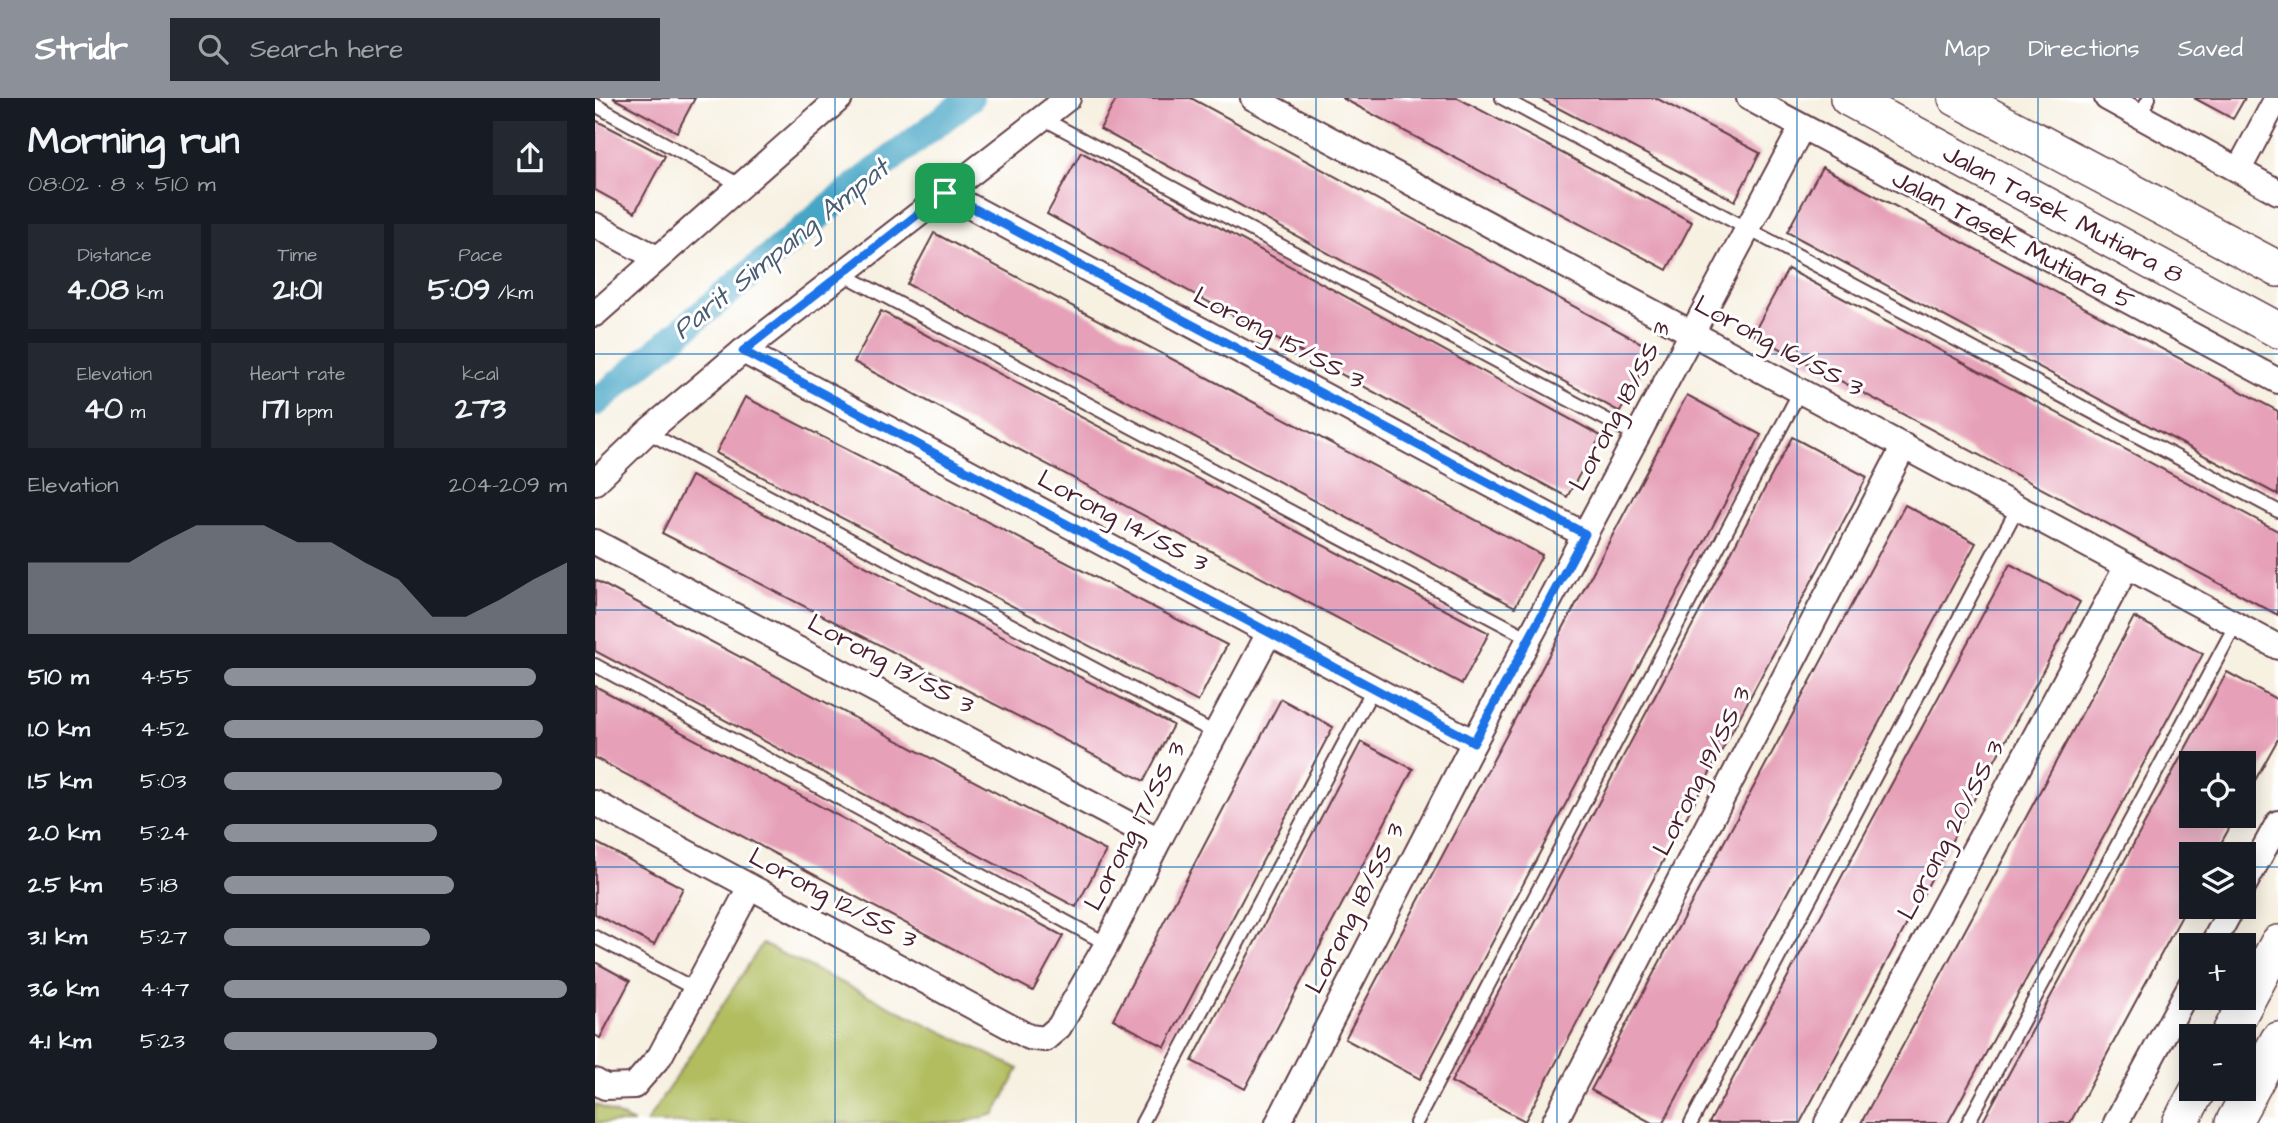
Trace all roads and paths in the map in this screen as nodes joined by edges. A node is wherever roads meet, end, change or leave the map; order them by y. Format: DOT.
graph roads {
  1 [pos="1068,98"];
  2 [pos="1253,98"];
  3 [pos="1502,98"];
  4 [pos="1749,98"];
  5 [pos="1848,98"];
  6 [pos="1956,98"];
  7 [pos="2108,98"];
  8 [pos="2277,98"];
  9 [pos="827,101"];
  10 [pos="595,105"];
  11 [pos="2144,107"];
  12 [pos="1042,118"];
  13 [pos="1802,127"];
  14 [pos="2239,169"];
  15 [pos="740,185"];
  16 [pos="2278,192"];
  17 [pos="945,193"];
  18 [pos="595,225"];
  19 [pos="1747,229"];
  20 [pos="657,258"];
  21 [pos="2278,269"];
  22 [pos="843,274"];
  23 [pos="595,314"];
  24 [pos="2278,330"];
  25 [pos="1692,333"];
  26 [pos="743,351"];
  27 [pos="2278,381"];
  28 [pos="1800,391"];
  29 [pos="647,432"];
  30 [pos="1637,436"];
  31 [pos="1904,446"];
  32 [pos="595,482"];
  33 [pos="2018,508"];
  34 [pos="2278,511"];
  35 [pos="1585,534"];
  36 [pos="595,541"];
  37 [pos="2127,566"];
  38 [pos="2236,624"];
  39 [pos="1269,633"];
  40 [pos="1529,638"];
  41 [pos="2278,647"];
  42 [pos="595,665"];
  43 [pos="1373,688"];
  44 [pos="1217,734"];
  45 [pos="1474,742"];
  46 [pos="595,803"];
  47 [pos="2278,823"];
  48 [pos="1159,840"];
  49 [pos="2256,863"];
  50 [pos="750,887"];
  51 [pos="595,937"];
  52 [pos="2278,943"];
  53 [pos="1107,944"];
  54 [pos="695,989"];
  55 [pos="2179,1006"];
  56 [pos="2234,1024"];
  57 [pos="1045,1039"];
  58 [pos="2278,1040"];
  59 [pos="595,1081"];
  60 [pos="2192,1101"];
  61 [pos="1142,1123"];
  62 [pos="1278,1123"];
  63 [pos="1416,1123"];
  64 [pos="1554,1123"];
  65 [pos="1691,1123"];
  66 [pos="1827,1123"];
  67 [pos="1968,1123"];
  68 [pos="2116,1123"];
  69 [pos="2180,1123"];
  70 [pos="2233,1123"];
  1 -- 12 [label="street"];
  2 -- 25 [label="street, Lorong 16/SS 3"];
  3 -- 19 [label="lane"];
  4 -- 13 [label="street, Jalan Tasek Mutiara 5"];
  5 -- 24 [label="street, Jalan Tasek Mutiara 8"];
  6 -- 21 [label="street, Jalan Tasek Mutiara 8"];
  7 -- 11 [label="street"];
  8 -- 14 [label="street"];
  9 -- 15 [label="street"];
  10 -- 15 [label="lane"];
  11 -- 14 [label="street"];
  12 -- 17 [label="street"];
  12 -- 30 [label="lane"];
  13 -- 19 [label="street, Lorong 18/SS 3"];
  13 -- 27 [label="street, Jalan Tasek Mutiara 5"];
  14 -- 16 [label="street"];
  15 -- 20 [label="street"];
  17 -- 22 [label="street"];
  17 -- 35 [label="street, Lorong 15/SS 3"];
  18 -- 20 [label="street"];
  19 -- 25 [label="street, Lorong 18/SS 3"];
  19 -- 34 [label="lane"];
  20 -- 23 [label="street"];
  22 -- 26 [label="street"];
  22 -- 40 [label="lane"];
  25 -- 28 [label="street, Lorong 16/SS 3"];
  25 -- 30 [label="street, Lorong 18/SS 3"];
  26 -- 29 [label="street"];
  26 -- 39 [label="street, Lorong 14/SS 3"];
  28 -- 31 [label="street, Lorong 16/SS 3"];
  28 -- 63 [label="lane"];
  29 -- 32 [label="street"];
  29 -- 44 [label="lane"];
  30 -- 35 [label="street, Lorong 18/SS 3"];
  31 -- 33 [label="street, Lorong 16/SS 3"];
  31 -- 64 [label="street, Lorong 19/SS 3"];
  33 -- 37 [label="street, Lorong 16/SS 3"];
  33 -- 65 [label="lane"];
  35 -- 40 [label="street, Lorong 18/SS 3"];
  36 -- 48 [label="street, Lorong 13/SS 3"];
  37 -- 38 [label="street, Lorong 16/SS 3"];
  37 -- 66 [label="street, Lorong 20/SS 3"];
  38 -- 41 [label="street, Lorong 16/SS 3"];
  38 -- 67 [label="lane"];
  39 -- 43 [label="street, Lorong 14/SS 3"];
  39 -- 44 [label="street, Lorong 17/SS 3"];
  40 -- 45 [label="street, Lorong 18/SS 3"];
  42 -- 53 [label="lane"];
  43 -- 45 [label="street, Lorong 14/SS 3"];
  43 -- 61 [label="lane"];
  44 -- 48 [label="street, Lorong 17/SS 3"];
  45 -- 62 [label="street, Lorong 18/SS 3"];
  46 -- 50 [label="street, Lorong 12/SS 3"];
  47 -- 49 [label="street"];
  48 -- 53 [label="street, Lorong 17/SS 3"];
  50 -- 54 [label="street"];
  50 -- 57 [label="street, Lorong 12/SS 3"];
  51 -- 54 [label="lane"];
  52 -- 56 [label="street"];
  53 -- 57 [label="street, Lorong 17/SS 3"];
  54 -- 59 [label="street"];
  55 -- 68 [label="street"];
  58 -- 70 [label="street"];
  60 -- 69 [label="street"];
}
